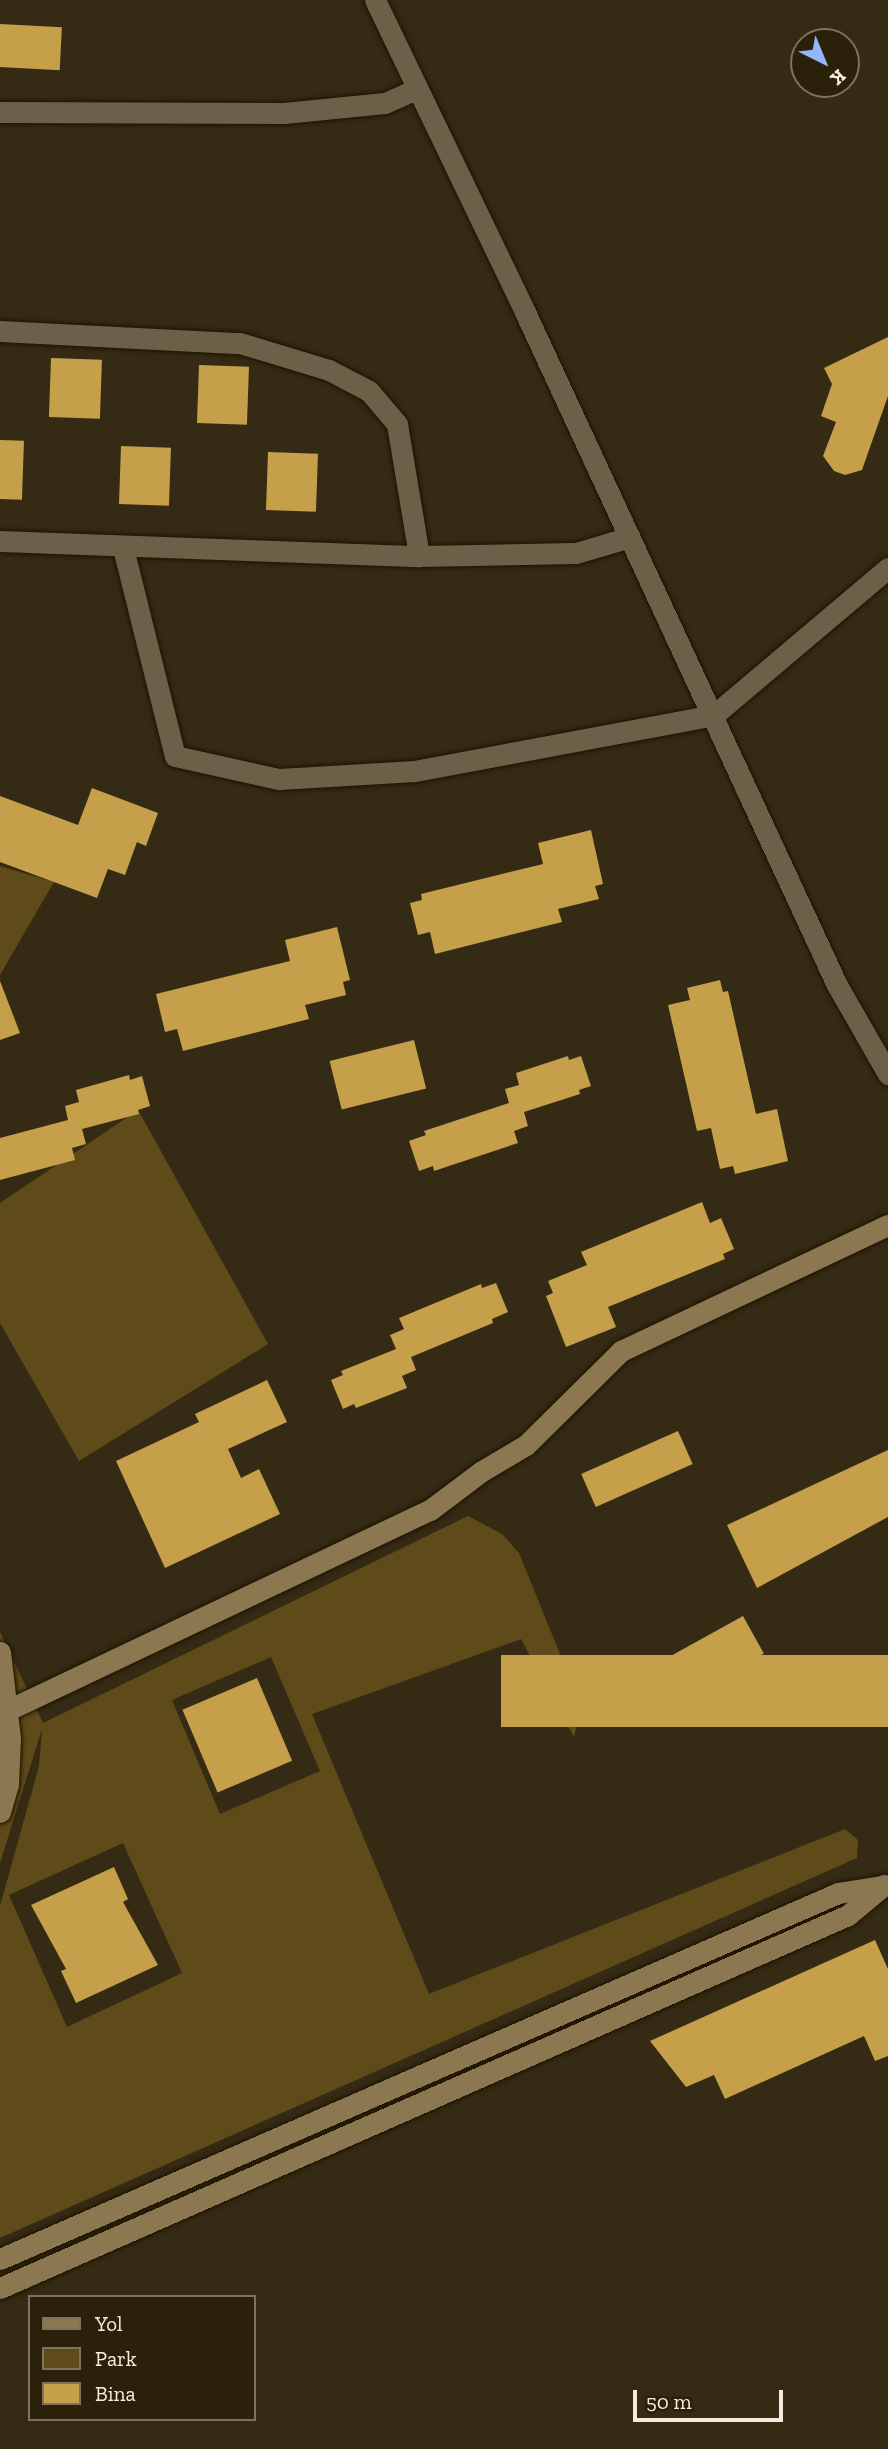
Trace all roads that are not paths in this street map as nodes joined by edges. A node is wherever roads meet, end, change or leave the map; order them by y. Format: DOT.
graph roads {
  1 [pos="375,0"];
  2 [pos="417,89"];
  3 [pos="0,112"];
  4 [pos="0,331"];
  5 [pos="630,537"];
  6 [pos="0,541"];
  7 [pos="123,548"];
  8 [pos="419,556"];
  9 [pos="888,568"];
  10 [pos="714,715"];
  11 [pos="888,1074"];
  12 [pos="888,1225"];
  13 [pos="0,1652"];
  14 [pos="8,1710"];
  15 [pos="0,1812"];
  16 [pos="0,2259"];
  17 [pos="0,2288"];
  1 -- 2 [label="street"];
  2 -- 3 [label="street"];
  2 -- 5 [label="street"];
  4 -- 8 [label="street"];
  5 -- 8 [label="street"];
  5 -- 10 [label="street"];
  6 -- 7 [label="street"];
  7 -- 8 [label="street"];
  7 -- 10 [label="street"];
  9 -- 10 [label="street"];
  10 -- 11 [label="street"];
  12 -- 14 [label="main road"];
  13 -- 14 [label="main road"];
  14 -- 15 [label="main road"];
  16 -- 17 [label="main road"];
}
